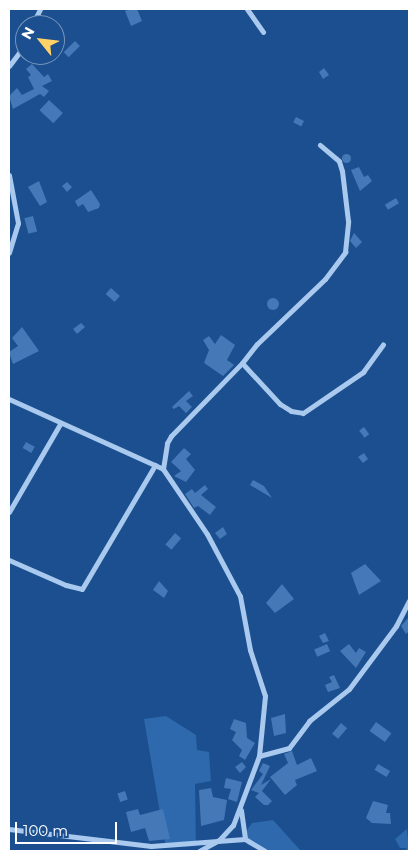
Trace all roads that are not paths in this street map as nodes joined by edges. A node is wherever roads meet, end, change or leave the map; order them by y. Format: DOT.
graph roads {
  1 [pos="247,9"];
  2 [pos="263,32"];
  3 [pos="320,145"];
  4 [pos="9,175"];
  5 [pos="9,253"];
  6 [pos="383,344"];
  7 [pos="242,363"];
  8 [pos="9,398"];
  9 [pos="60,424"];
  10 [pos="155,465"];
  11 [pos="163,469"];
  12 [pos="9,512"];
  13 [pos="9,560"];
  14 [pos="409,601"];
  15 [pos="259,756"];
  16 [pos="241,810"];
  17 [pos="9,829"];
  18 [pos="245,839"];
  19 [pos="219,840"];
  20 [pos="199,851"];
  21 [pos="265,851"];
  1 -- 2 [label="street"];
  3 -- 7 [label="street"];
  4 -- 5 [label="street"];
  6 -- 7 [label="street"];
  7 -- 11 [label="street"];
  8 -- 9 [label="street"];
  9 -- 10 [label="street"];
  9 -- 12 [label="street"];
  10 -- 11 [label="street"];
  10 -- 13 [label="street"];
  11 -- 15 [label="street"];
  14 -- 15 [label="street"];
  15 -- 16 [label="street"];
  16 -- 18 [label="street"];
  16 -- 19 [label="street"];
  17 -- 19 [label="street"];
  18 -- 19 [label="street"];
  18 -- 21 [label="street"];
  19 -- 20 [label="street"];
}
